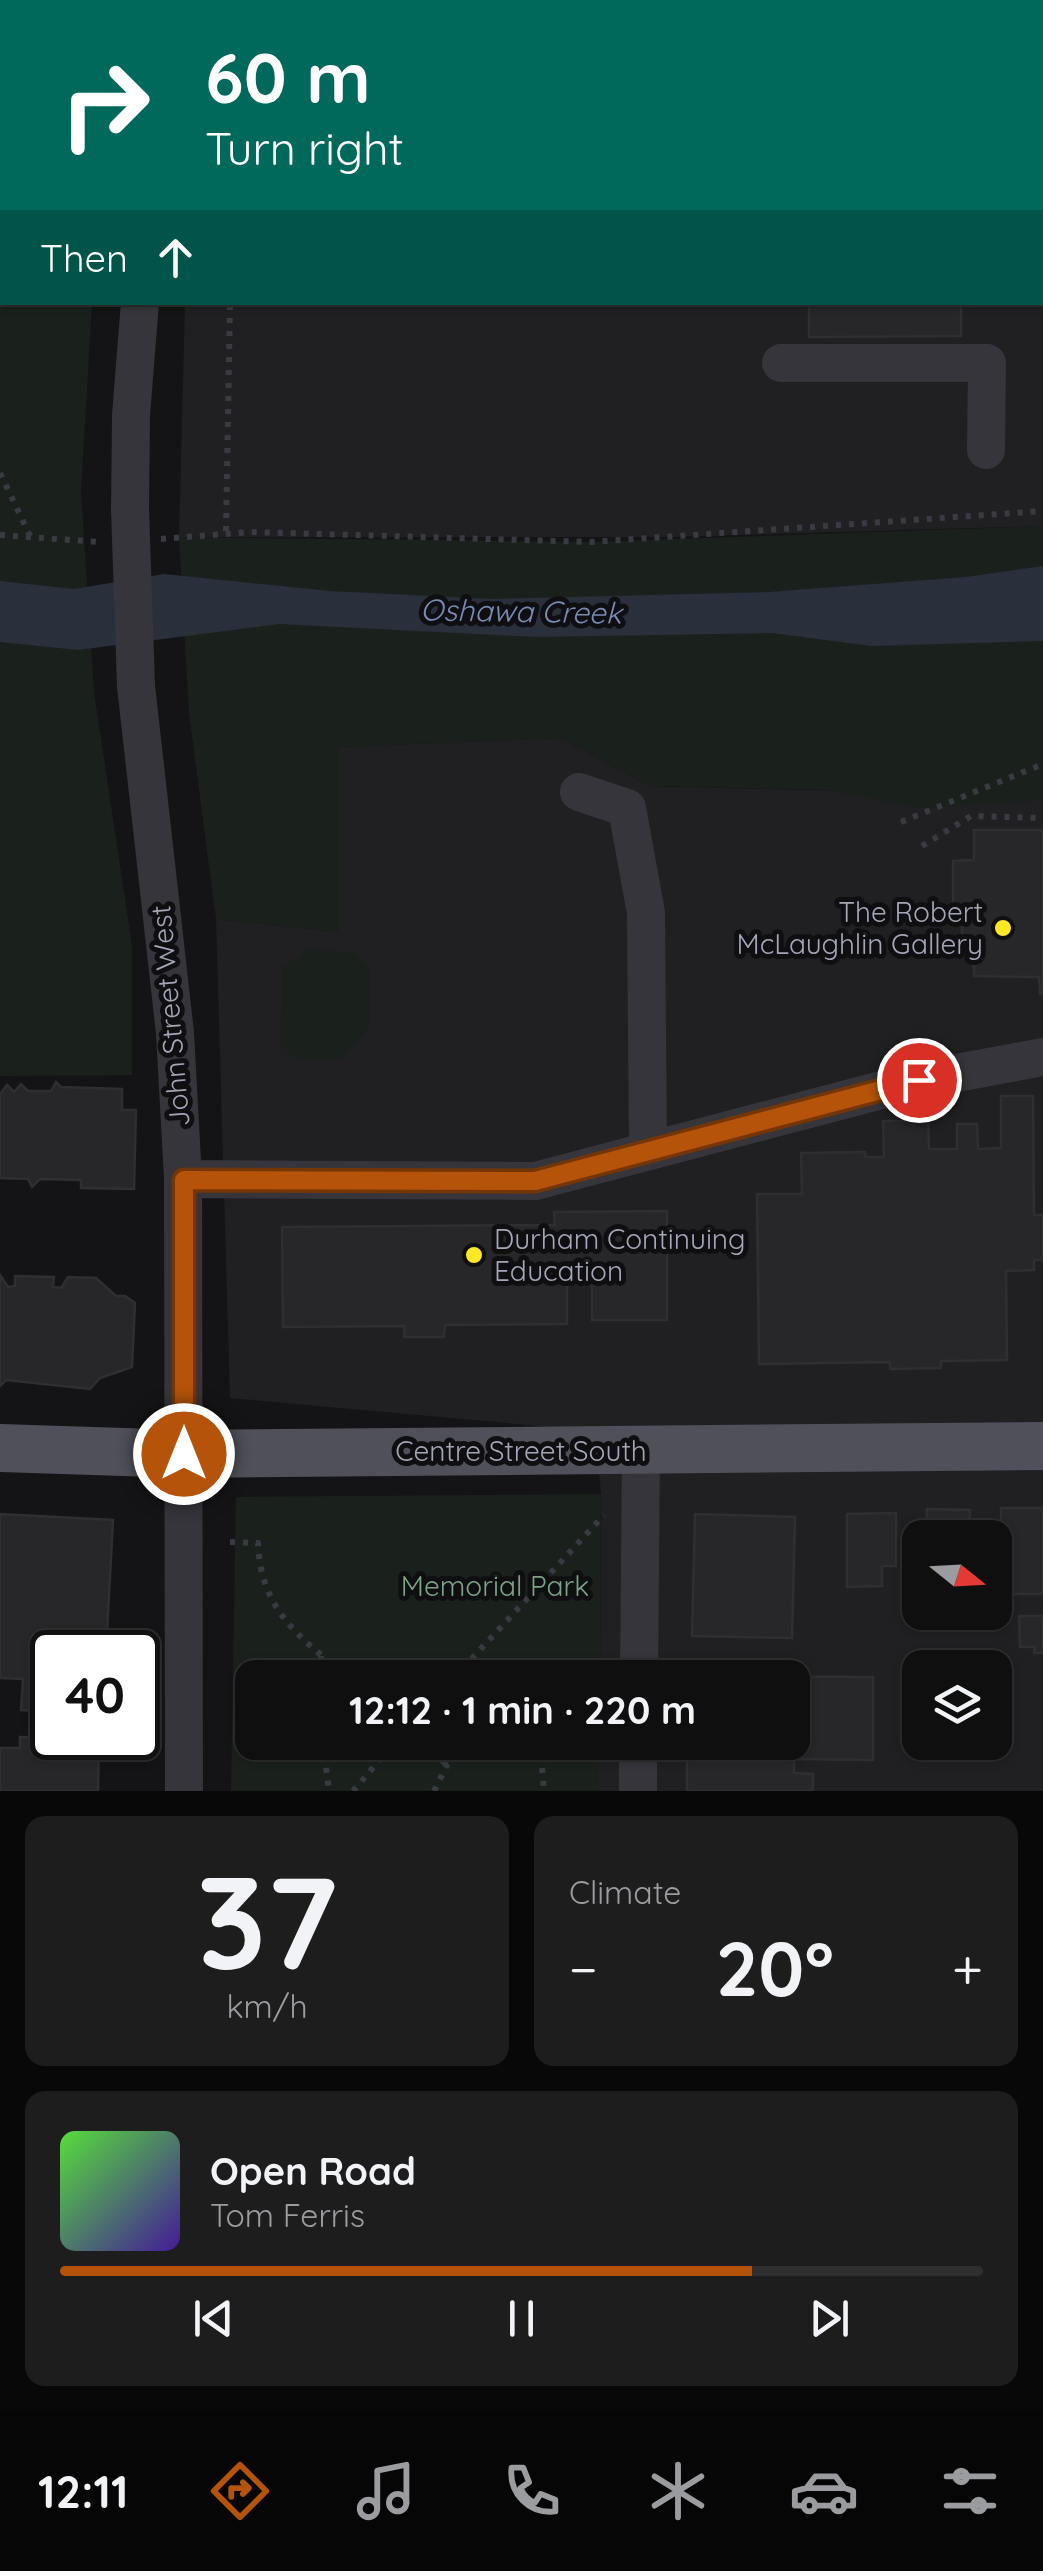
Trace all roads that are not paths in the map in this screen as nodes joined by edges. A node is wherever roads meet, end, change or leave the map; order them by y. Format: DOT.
graph roads {
  1 [pos="140,305"];
  2 [pos="781,363"];
  3 [pos="986,450"];
  4 [pos="580,792"];
  5 [pos="1043,1057"];
  6 [pos="648,1152"];
  7 [pos="184,1180"];
  8 [pos="1043,1446"];
  9 [pos="0,1448"];
  10 [pos="640,1450"];
  11 [pos="184,1454"];
  12 [pos="639,1660"];
  13 [pos="638,1760"];
  14 [pos="184,1791"];
  15 [pos="638,1791"];
  1 -- 7 [label="street, John Street West, bridge"];
  2 -- 3 [label="street"];
  4 -- 6 [label="street"];
  5 -- 6 [label="street"];
  6 -- 7 [label="street"];
  7 -- 11 [label="street, John Street West"];
  8 -- 10 [label="main road, Centre Street South"];
  9 -- 11 [label="main road, Centre Street South"];
  10 -- 11 [label="main road, Centre Street South"];
  10 -- 12 [label="street"];
  11 -- 14 [label="street, John Street West"];
  13 -- 15 [label="street"];
}
